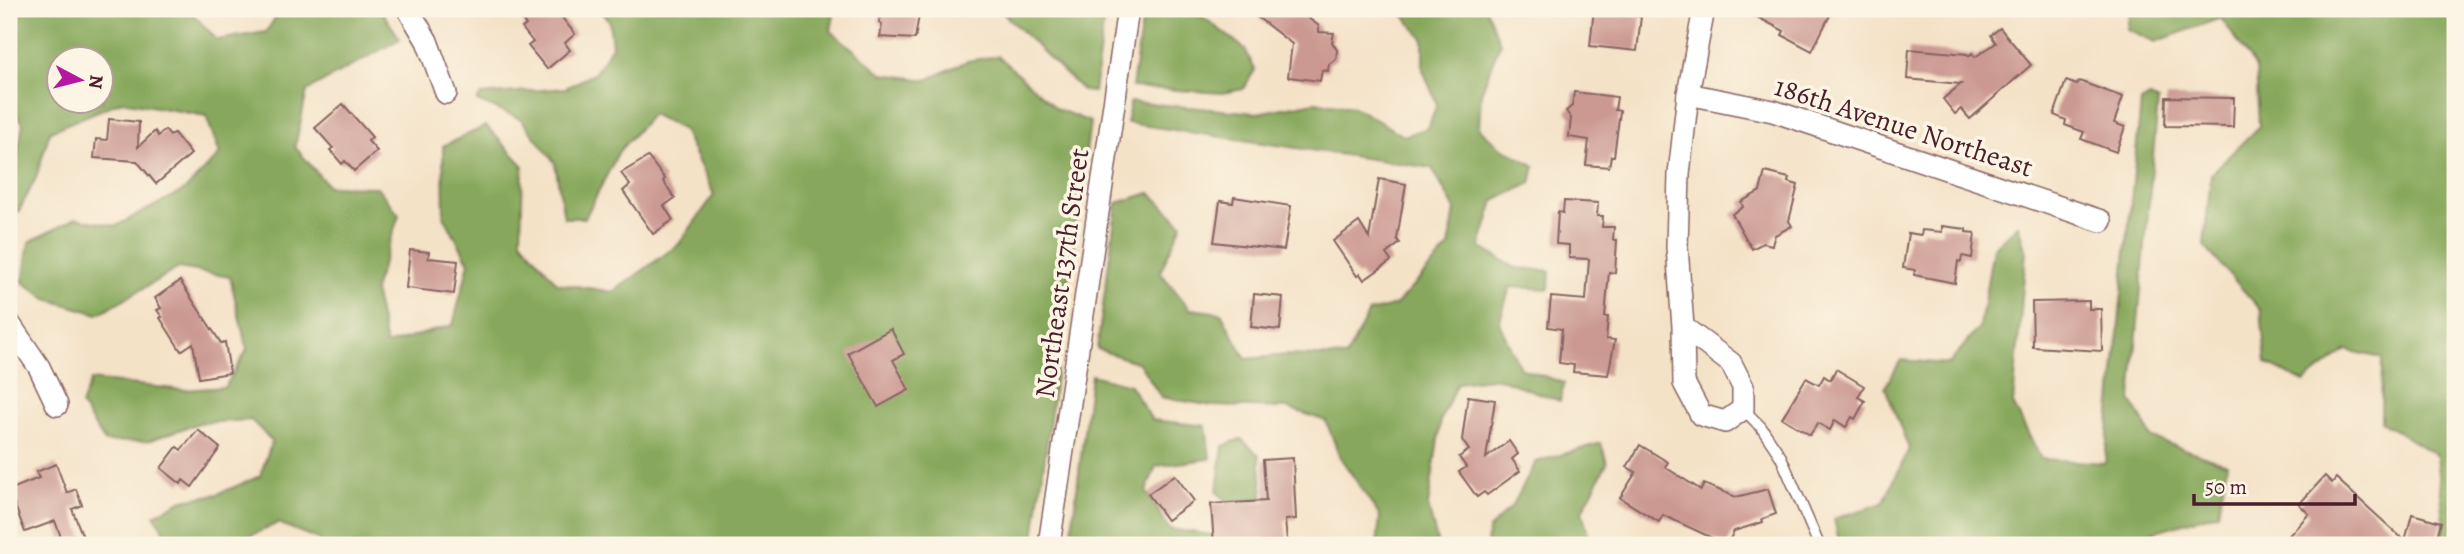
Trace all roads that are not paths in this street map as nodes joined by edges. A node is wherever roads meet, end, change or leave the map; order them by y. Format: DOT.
graph roads {
  1 [pos="408,9"];
  2 [pos="1128,9"];
  3 [pos="1704,9"];
  4 [pos="446,93"];
  5 [pos="1688,94"];
  6 [pos="2101,221"];
  7 [pos="9,323"];
  8 [pos="1683,327"];
  9 [pos="57,405"];
  10 [pos="1742,409"];
  11 [pos="1049,545"];
  12 [pos="1819,545"];
  1 -- 4 [label="street"];
  2 -- 11 [label="street, Northeast 137th Street"];
  3 -- 5 [label="street"];
  5 -- 6 [label="street, 186th Avenue Northeast"];
  5 -- 8 [label="street"];
  7 -- 9 [label="street"];
  8 -- 10 [label="street"];
  8 -- 10 [label="street"];
  10 -- 12 [label="lane"];
}
